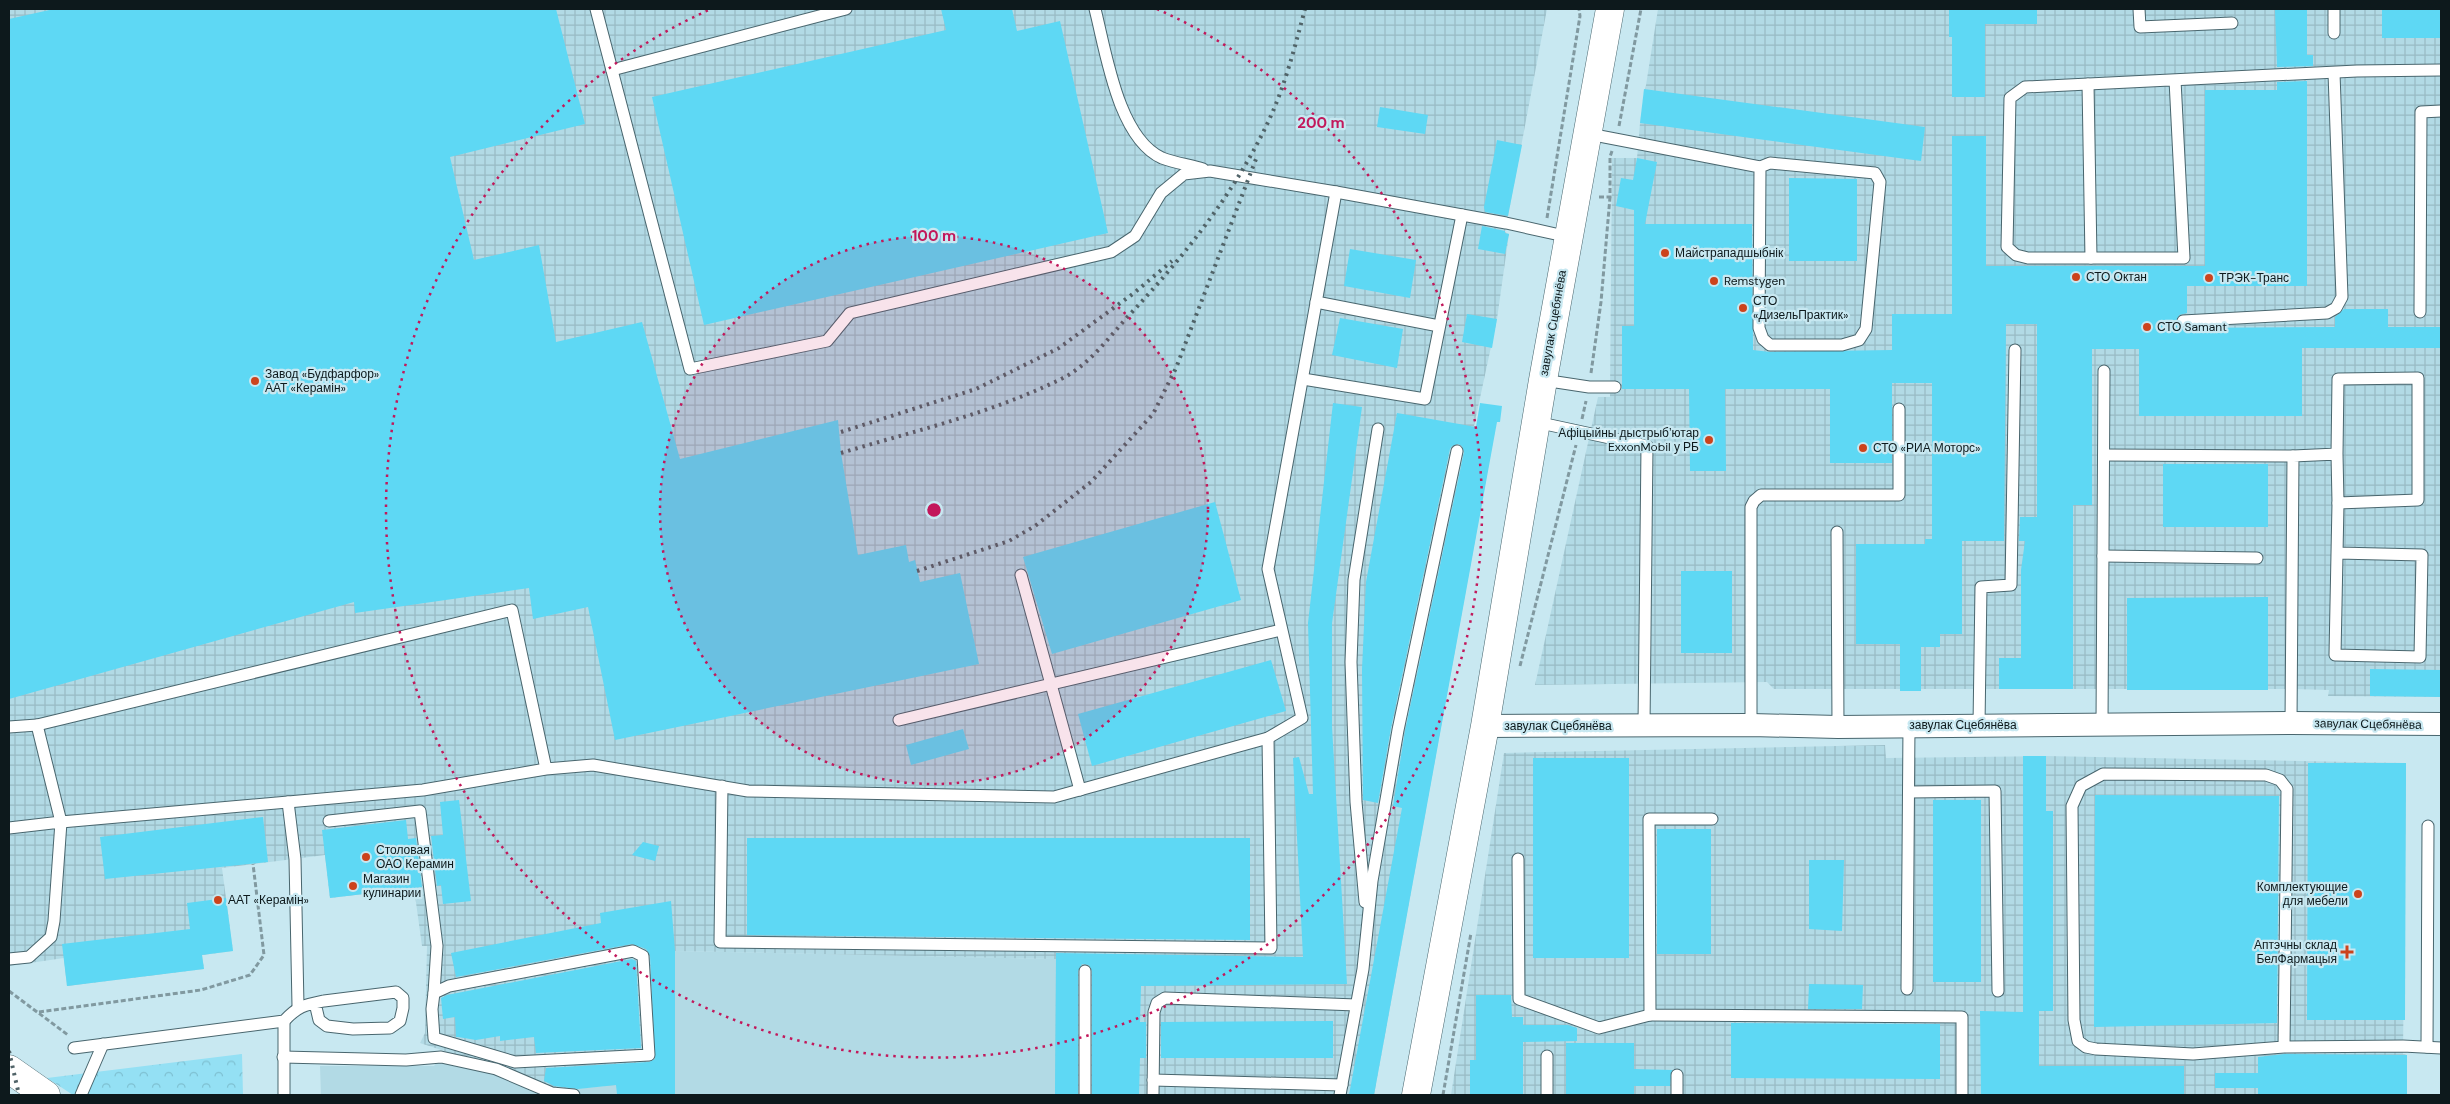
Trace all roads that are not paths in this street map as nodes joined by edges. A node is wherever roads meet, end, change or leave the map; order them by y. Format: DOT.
graph roads {
  1 [pos="596,9"];
  2 [pos="846,9"];
  3 [pos="1095,9"];
  4 [pos="1610,9"];
  5 [pos="2139,9"];
  6 [pos="2334,9"];
  7 [pos="824,12"];
  8 [pos="2232,23"];
  9 [pos="2334,33"];
  10 [pos="612,70"];
  11 [pos="2441,70"];
  12 [pos="2334,72"];
  13 [pos="2175,80"];
  14 [pos="2088,84"];
  15 [pos="2441,111"];
  16 [pos="1589,134"];
  17 [pos="1760,168"];
  18 [pos="1210,171"];
  19 [pos="1336,192"];
  20 [pos="1462,215"];
  21 [pos="1557,235"];
  22 [pos="2091,258"];
  23 [pos="1316,302"];
  24 [pos="2420,312"];
  25 [pos="2183,321"];
  26 [pos="1439,326"];
  27 [pos="2015,350"];
  28 [pos="2104,371"];
  29 [pos="1303,379"];
  30 [pos="1543,380"];
  31 [pos="1615,387"];
  32 [pos="1899,409"];
  33 [pos="1536,422"];
  34 [pos="1378,429"];
  35 [pos="1457,451"];
  36 [pos="2337,454"];
  37 [pos="2104,455"];
  38 [pos="2293,456"];
  39 [pos="2338,503"];
  40 [pos="1837,532"];
  41 [pos="2338,553"];
  42 [pos="2102,556"];
  43 [pos="2257,558"];
  44 [pos="1021,574"];
  45 [pos="1281,630"];
  46 [pos="1050,683"];
  47 [pos="899,720"];
  48 [pos="2290,723"];
  49 [pos="2102,724"];
  50 [pos="2441,724"];
  51 [pos="37,725"];
  52 [pos="1751,725"];
  53 [pos="1979,725"];
  54 [pos="1485,726"];
  55 [pos="1644,726"];
  56 [pos="1909,726"];
  57 [pos="9,727"];
  58 [pos="1838,727"];
  59 [pos="1268,738"];
  60 [pos="546,768"];
  61 [pos="722,786"];
  62 [pos="1080,790"];
  63 [pos="1909,792"];
  64 [pos="288,802"];
  65 [pos="1712,818"];
  66 [pos="329,821"];
  67 [pos="61,822"];
  68 [pos="2428,826"];
  69 [pos="9,828"];
  70 [pos="1518,859"];
  71 [pos="1367,924"];
  72 [pos="9,959"];
  73 [pos="1085,971"];
  74 [pos="1907,989"];
  75 [pos="1998,992"];
  76 [pos="434,993"];
  77 [pos="315,1003"];
  78 [pos="1356,1005"];
  79 [pos="298,1006"];
  80 [pos="1650,1016"];
  81 [pos="284,1020"];
  82 [pos="434,1038"];
  83 [pos="104,1044"];
  84 [pos="2427,1046"];
  85 [pos="2284,1047"];
  86 [pos="79,1048"];
  87 [pos="2441,1048"];
  88 [pos="1547,1056"];
  89 [pos="283,1057"];
  90 [pos="428,1058"];
  91 [pos="9,1069"];
  92 [pos="1677,1075"];
  93 [pos="1153,1080"];
  94 [pos="1341,1090"];
  95 [pos="46,1095"];
  96 [pos="81,1095"];
  97 [pos="284,1095"];
  98 [pos="574,1095"];
  99 [pos="1085,1095"];
  100 [pos="1153,1095"];
  101 [pos="1416,1095"];
  102 [pos="1547,1095"];
  103 [pos="1677,1095"];
  104 [pos="1962,1095"];
  1 -- 10 [label="lane"];
  2 -- 7 [label="lane"];
  3 -- 18 [label="lane"];
  4 -- 16 [label="street, завулак Сцебянёва"];
  5 -- 8 [label="lane"];
  6 -- 9 [label="lane"];
  7 -- 10 [label="lane"];
  10 -- 18 [label="lane"];
  11 -- 12 [label="lane"];
  12 -- 13 [label="lane"];
  12 -- 25 [label="lane"];
  13 -- 14 [label="lane"];
  13 -- 22 [label="lane"];
  14 -- 22 [label="lane"];
  14 -- 22 [label="lane"];
  15 -- 24 [label="lane"];
  16 -- 17 [label="lane"];
  16 -- 21 [label="street, завулак Сцебянёва"];
  17 -- 17 [label="lane"];
  18 -- 19 [label="lane"];
  19 -- 20 [label="lane"];
  19 -- 23 [label="lane"];
  20 -- 21 [label="lane"];
  20 -- 26 [label="lane"];
  21 -- 30 [label="street, завулак Сцебянёва"];
  23 -- 26 [label="lane"];
  23 -- 29 [label="lane"];
  26 -- 29 [label="lane"];
  27 -- 53 [label="lane"];
  28 -- 37 [label="lane"];
  29 -- 45 [label="lane"];
  30 -- 31 [label="lane"];
  30 -- 33 [label="street, завулак Сцебянёва"];
  32 -- 52 [label="lane"];
  33 -- 54 [label="street, завулак Сцебянёва"];
  33 -- 55 [label="lane"];
  34 -- 71 [label="lane"];
  35 -- 71 [label="lane"];
  36 -- 38 [label="lane"];
  36 -- 39 [label="lane"];
  36 -- 39 [label="lane"];
  37 -- 38 [label="lane"];
  37 -- 42 [label="lane"];
  38 -- 48 [label="lane"];
  39 -- 41 [label="lane"];
  40 -- 58 [label="lane"];
  41 -- 41 [label="lane"];
  42 -- 43 [label="lane"];
  42 -- 49 [label="lane"];
  44 -- 46 [label="lane"];
  45 -- 46 [label="lane"];
  45 -- 59 [label="lane"];
  46 -- 47 [label="lane"];
  46 -- 62 [label="lane"];
  48 -- 49 [label="street, завулак Сцебянёва"];
  48 -- 50 [label="street, завулак Сцебянёва"];
  49 -- 53 [label="street, завулак Сцебянёва"];
  51 -- 57 [label="lane"];
  51 -- 60 [label="lane"];
  51 -- 67 [label="lane"];
  52 -- 55 [label="street, завулак Сцебянёва"];
  52 -- 58 [label="street, завулак Сцебянёва"];
  53 -- 56 [label="street, завулак Сцебянёва"];
  54 -- 55 [label="street, завулак Сцебянёва"];
  54 -- 101 [label="street, завулак Сцебянёва"];
  56 -- 58 [label="street, завулак Сцебянёва"];
  56 -- 63 [label="lane"];
  59 -- 61 [label="lane"];
  59 -- 62 [label="lane"];
  60 -- 61 [label="lane"];
  60 -- 64 [label="lane"];
  61 -- 62 [label="lane"];
  63 -- 74 [label="lane"];
  63 -- 75 [label="lane"];
  64 -- 67 [label="lane"];
  64 -- 79 [label="lane"];
  65 -- 80 [label="lane"];
  66 -- 76 [label="lane"];
  67 -- 69 [label="lane"];
  67 -- 72 [label="lane"];
  68 -- 84 [label="lane"];
  70 -- 80 [label="lane"];
  71 -- 78 [label="lane"];
  73 -- 99 [label="lane"];
  76 -- 82 [label="lane"];
  76 -- 82 [label="lane"];
  77 -- 77 [label="lane"];
  77 -- 79 [label="lane"];
  78 -- 93 [label="lane"];
  78 -- 94 [label="lane"];
  79 -- 81 [label="lane"];
  80 -- 104 [label="lane"];
  81 -- 83 [label="lane"];
  81 -- 89 [label="lane"];
  82 -- 90 [label="lane"];
  83 -- 86 [label="lane"];
  83 -- 96 [label="lane"];
  84 -- 85 [label="lane"];
  84 -- 87 [label="lane"];
  85 -- 85 [label="lane"];
  88 -- 102 [label="lane"];
  89 -- 90 [label="lane"];
  89 -- 97 [label="lane"];
  90 -- 98 [label="lane"];
  91 -- 95 [label="street"];
  92 -- 103 [label="lane"];
  93 -- 94 [label="lane"];
  93 -- 100 [label="lane"];
}
